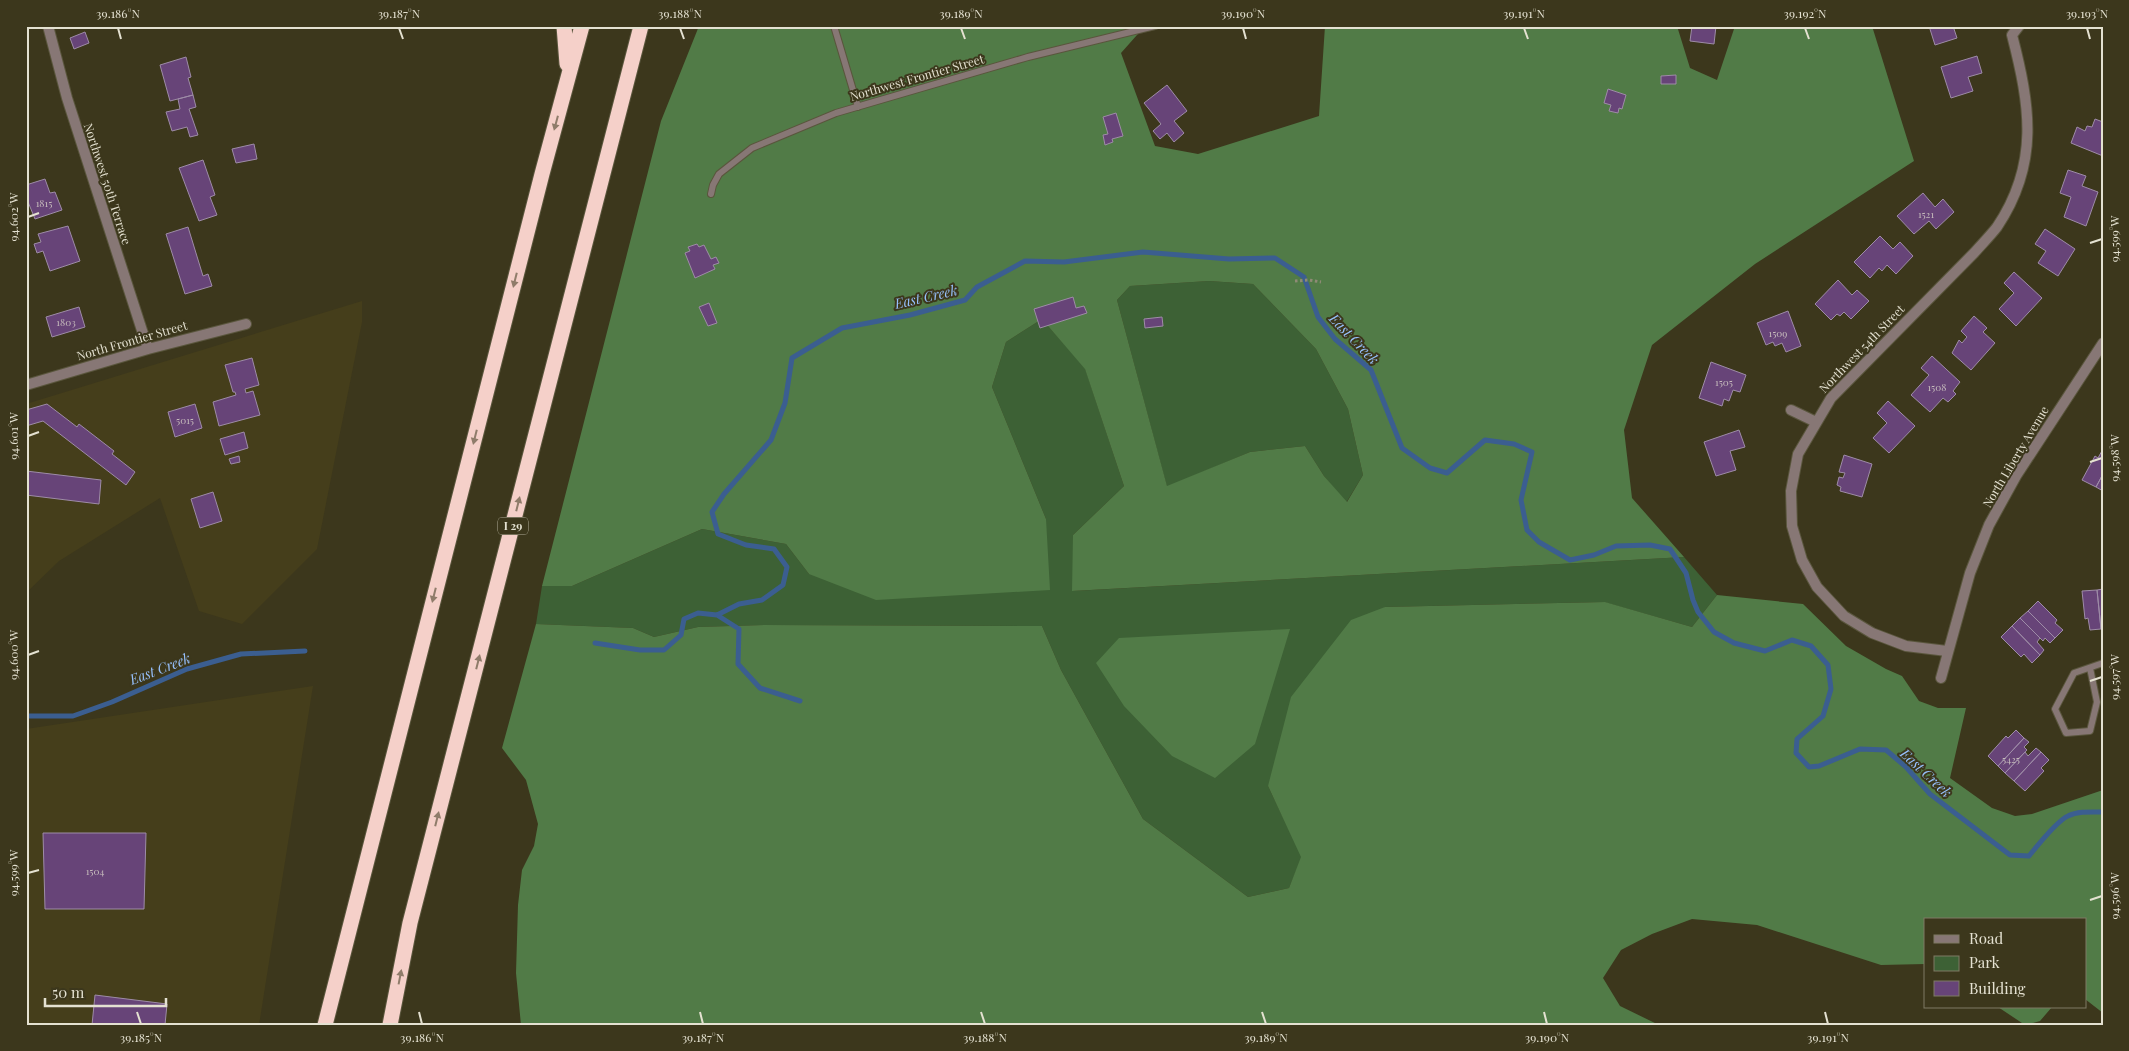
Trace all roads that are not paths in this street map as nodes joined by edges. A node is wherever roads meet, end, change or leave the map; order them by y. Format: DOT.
graph roads {
  1 [pos="48,26"];
  2 [pos="564,26"];
  3 [pos="582,26"];
  4 [pos="834,26"];
  5 [pos="1155,26"];
  6 [pos="2019,26"];
  7 [pos="641,27"];
  8 [pos="2010,31"];
  9 [pos="568,76"];
  10 [pos="858,106"];
  11 [pos="711,194"];
  12 [pos="246,324"];
  13 [pos="2103,343"];
  14 [pos="148,349"];
  15 [pos="26,385"];
  16 [pos="1791,410"];
  17 [pos="1816,422"];
  18 [pos="1948,651"];
  19 [pos="2103,663"];
  20 [pos="2090,668"];
  21 [pos="1940,678"];
  22 [pos="325,1025"];
  23 [pos="390,1025"];
  1 -- 14 [label="street, Northwest 50th Terrace"];
  2 -- 9 [label="highway"];
  3 -- 9 [label="highway"];
  4 -- 10 [label="lane"];
  5 -- 10 [label="lane, Northwest Frontier Street"];
  6 -- 8 [label="street, Northwest 54th Street"];
  23 -- 7 [label="highway, I 29, one-way"];
  8 -- 17 [label="street, Northwest 54th Street"];
  9 -- 22 [label="highway, one-way"];
  10 -- 11 [label="lane, Northwest Frontier Street"];
  12 -- 14 [label="street, North Frontier Street"];
  13 -- 18 [label="street, North Liberty Avenue"];
  14 -- 15 [label="street, North Frontier Street"];
  16 -- 17 [label="street"];
  17 -- 18 [label="street, Northwest 54th Street"];
  18 -- 21 [label="street, North Liberty Avenue"];
  19 -- 20 [label="lane"];
  20 -- 20 [label="lane"];
}
